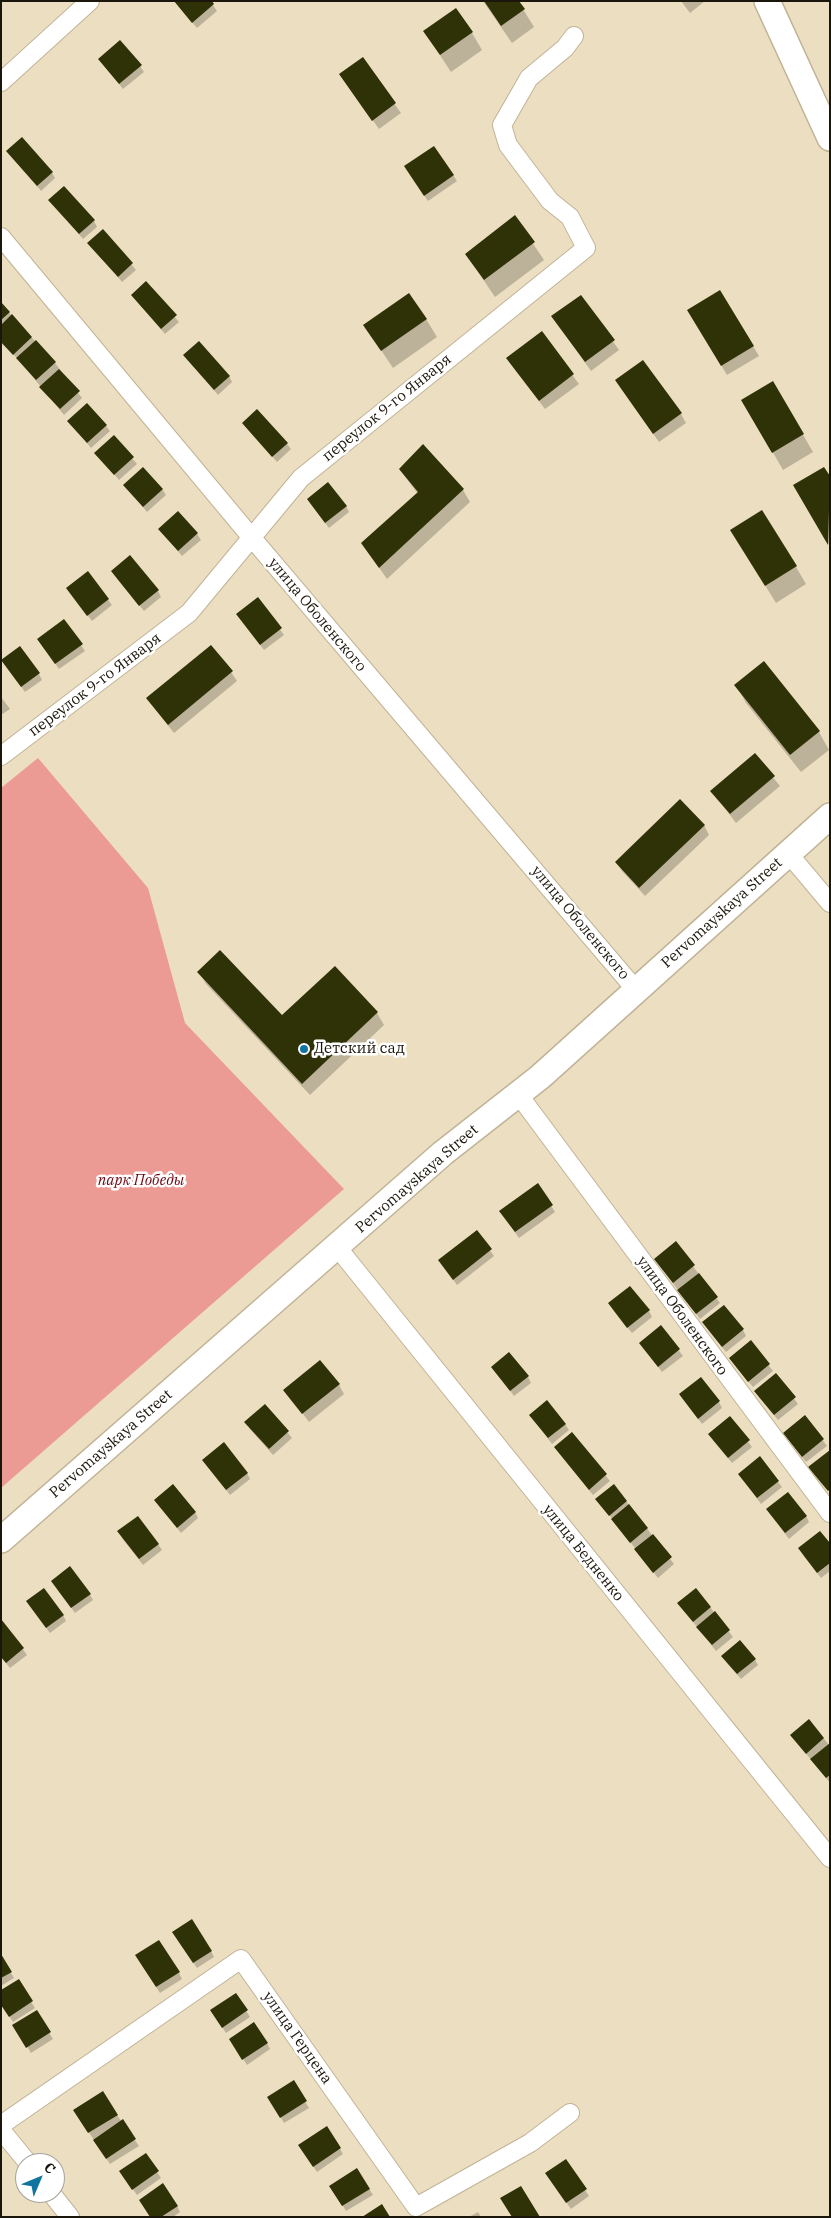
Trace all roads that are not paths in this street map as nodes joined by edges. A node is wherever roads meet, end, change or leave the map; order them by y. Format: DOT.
graph roads {
  1 [pos="90,1"];
  2 [pos="766,1"];
  3 [pos="574,36"];
  4 [pos="1,82"];
  5 [pos="830,138"];
  6 [pos="1,238"];
  7 [pos="252,538"];
  8 [pos="1,756"];
  9 [pos="830,816"];
  10 [pos="788,853"];
  11 [pos="830,904"];
  12 [pos="636,990"];
  13 [pos="518,1094"];
  14 [pos="337,1247"];
  15 [pos="830,1513"];
  16 [pos="1,1540"];
  17 [pos="830,1858"];
  18 [pos="570,2113"];
  19 [pos="1,2125"];
  20 [pos="1,2130"];
  21 [pos="20,2153"];
  22 [pos="60,2203"];
  23 [pos="70,2217"];
  1 -- 4 [label="street"];
  2 -- 5 [label="main road"];
  3 -- 7 [label="street, переулок 9-го Января"];
  6 -- 7 [label="street, улица Оболенского"];
  7 -- 8 [label="street, переулок 9-го Января"];
  7 -- 12 [label="street, улица Оболенского"];
  9 -- 10 [label="main road, Pervomayskaya Street"];
  10 -- 11 [label="street"];
  10 -- 12 [label="main road, Pervomayskaya Street"];
  12 -- 13 [label="main road, Pervomayskaya Street"];
  13 -- 14 [label="main road, Pervomayskaya Street"];
  13 -- 15 [label="street, улица Оболенского"];
  14 -- 16 [label="main road, Pervomayskaya Street"];
  14 -- 17 [label="street, улица Бедненко"];
  18 -- 19 [label="street, улица Герцена"];
  20 -- 21 [label="street"];
  22 -- 23 [label="street"];
}
